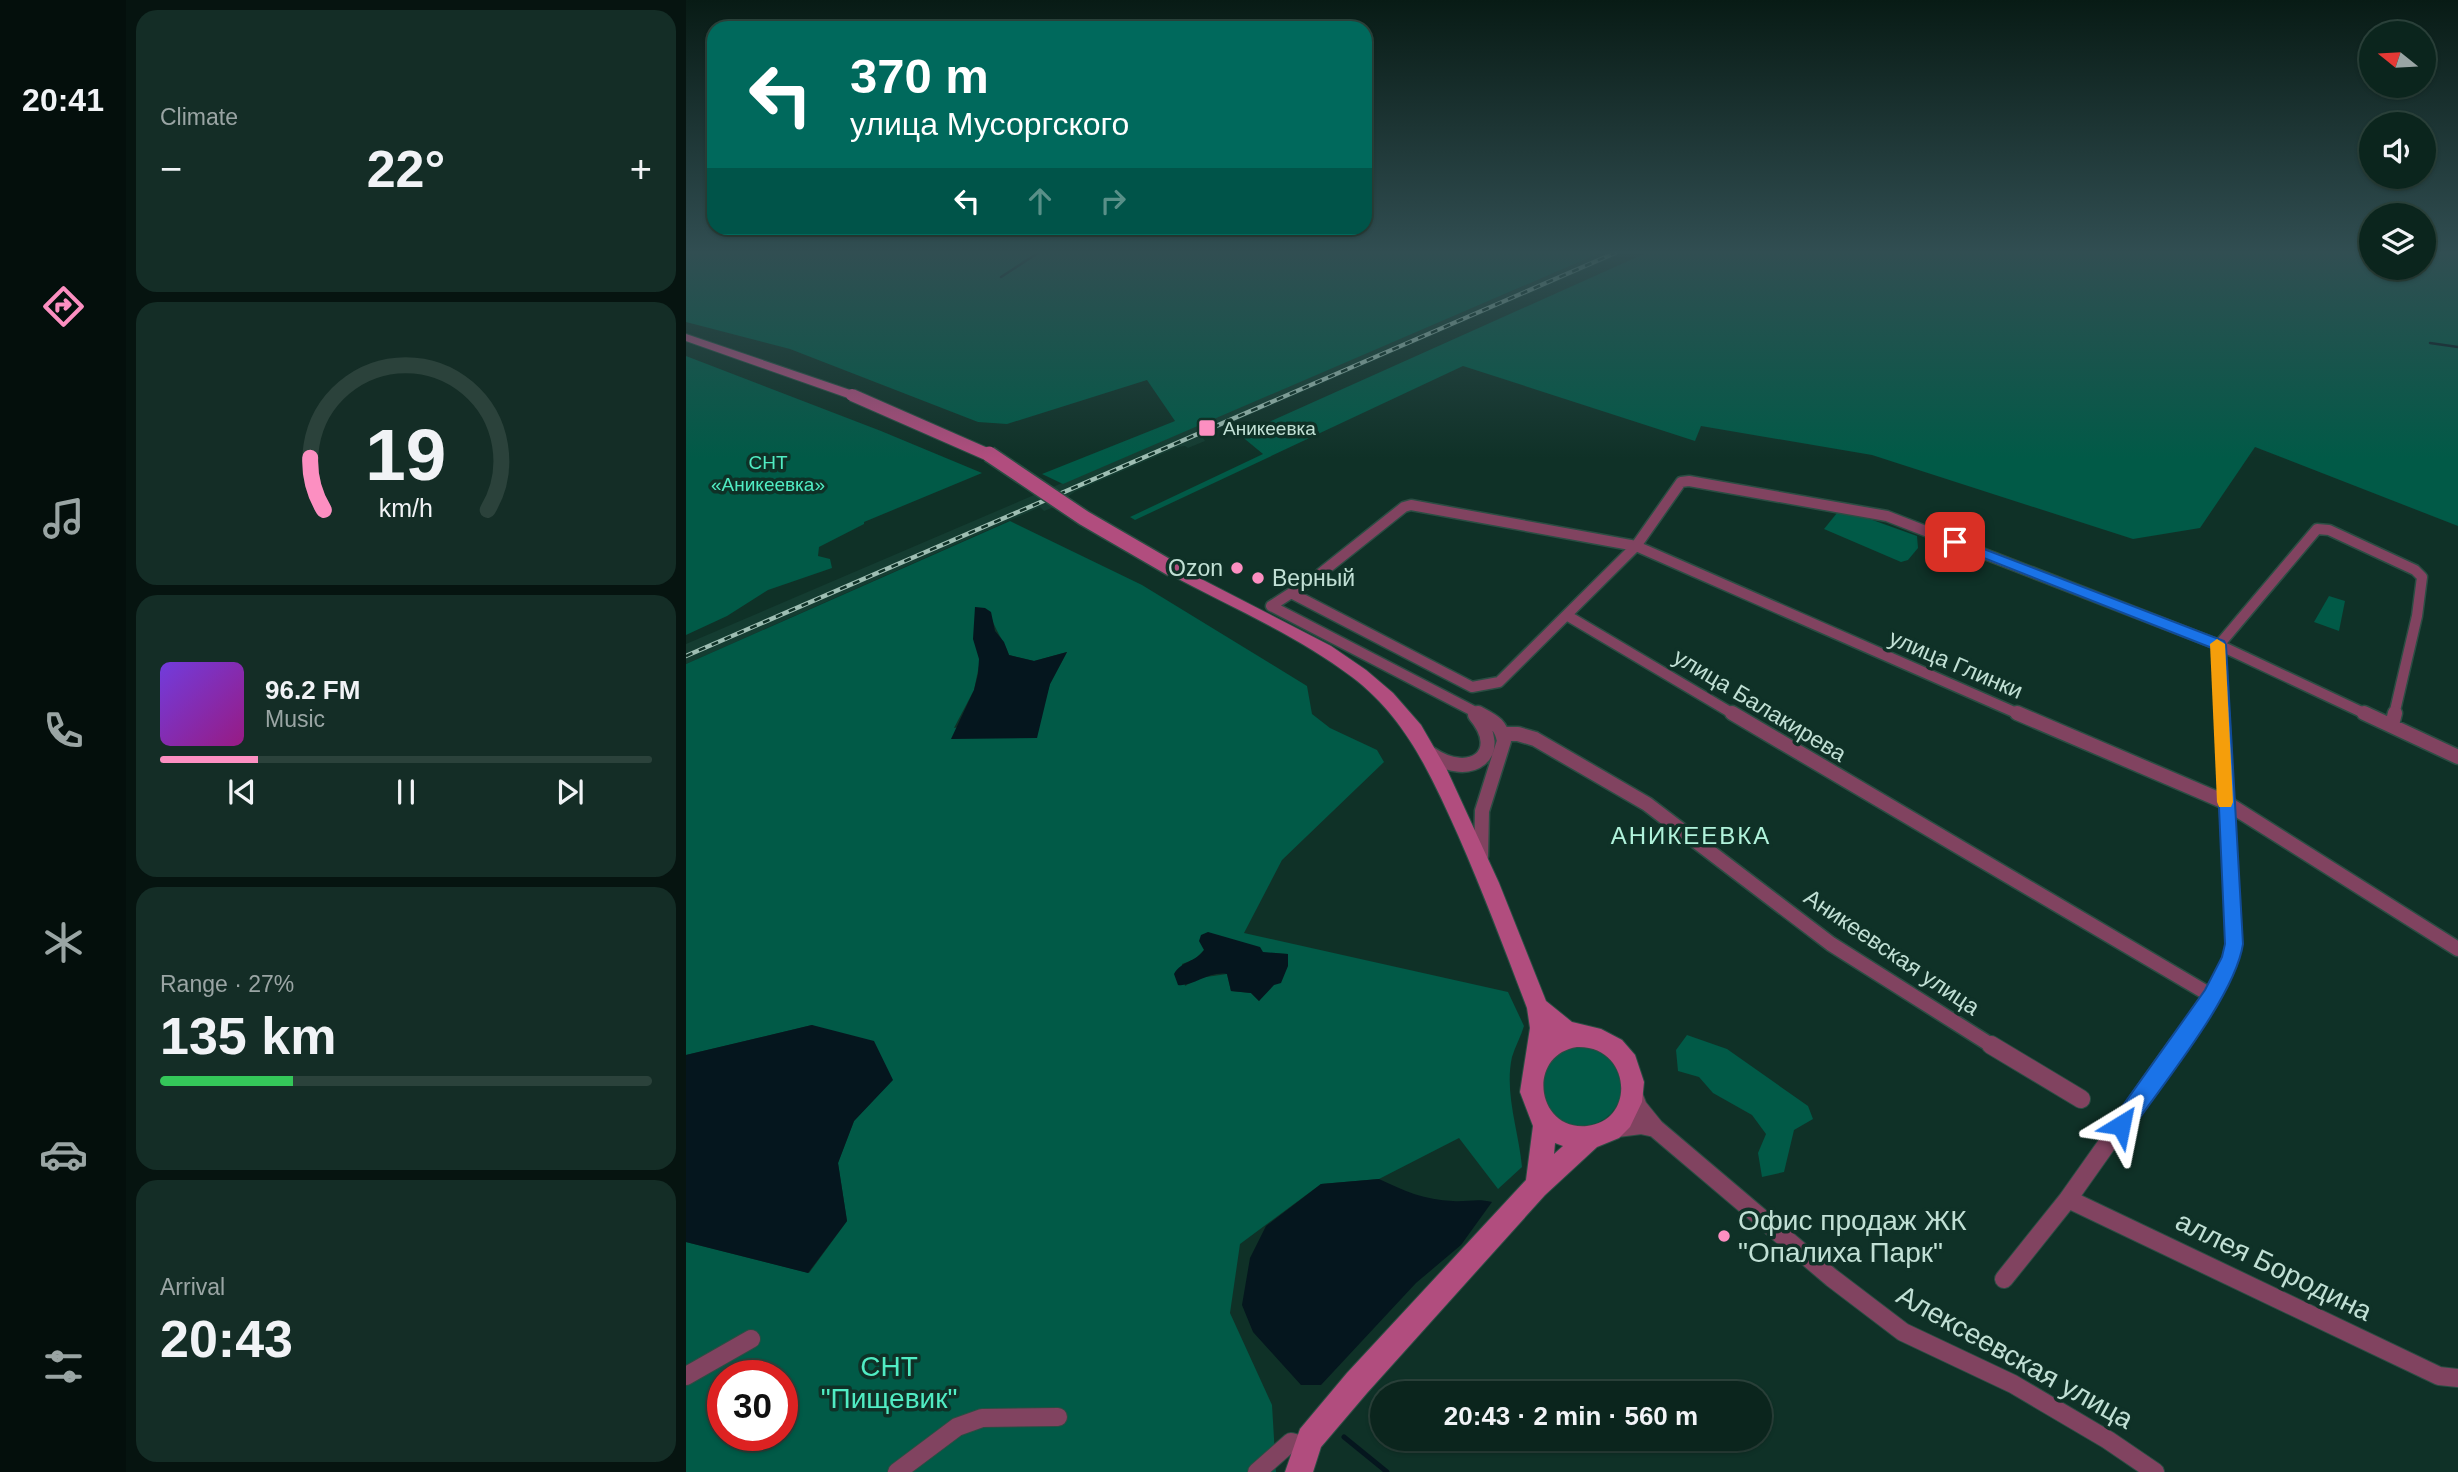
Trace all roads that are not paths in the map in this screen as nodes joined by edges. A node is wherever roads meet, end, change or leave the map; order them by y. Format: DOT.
graph roads {
  1 [pos="686,337"];
  2 [pos="1636,546"];
  3 [pos="1291,593"];
  4 [pos="1568,616"];
  5 [pos="2219,645"];
  6 [pos="1461,703"];
  7 [pos="2392,725"];
  8 [pos="1504,734"];
  9 [pos="1426,748"];
  10 [pos="2458,757"];
  11 [pos="2225,802"];
  12 [pos="1489,883"];
  13 [pos="2458,949"];
  14 [pos="2212,996"];
  15 [pos="1538,1008"];
  16 [pos="1587,1036"];
  17 [pos="1535,1066"];
  18 [pos="1633,1094"];
  19 [pos="2081,1099"];
  20 [pos="1545,1122"];
  21 [pos="1655,1128"];
  22 [pos="1600,1134"];
  23 [pos="1536,1186"];
  24 [pos="2068,1199"];
  25 [pos="2004,1279"];
  26 [pos="751,1339"];
  27 [pos="686,1376"];
  28 [pos="2458,1378"];
  29 [pos="1058,1418"];
  30 [pos="1306,1446"];
  31 [pos="897,1472"];
  32 [pos="1257,1472"];
  33 [pos="1299,1472"];
  34 [pos="2155,1472"];
  1 -- 9 [label="street, bridge"];
  2 -- 3 [label="street, улица Глинки"];
  2 -- 4 [label="street"];
  2 -- 5 [label="street"];
  2 -- 11 [label="street, улица Глинки"];
  3 -- 4 [label="street"];
  3 -- 6 [label="street"];
  4 -- 14 [label="street, улица Балакирева"];
  5 -- 7 [label="street"];
  5 -- 7 [label="street"];
  5 -- 11 [label="street"];
  6 -- 8 [label="street"];
  6 -- 9 [label="street"];
  7 -- 10 [label="street"];
  8 -- 12 [label="street"];
  8 -- 19 [label="street, Аникеевская улица"];
  9 -- 12 [label="street"];
  11 -- 13 [label="street, улица Глинки"];
  11 -- 14 [label="street"];
  12 -- 15 [label="street"];
  14 -- 24 [label="street"];
  15 -- 16 [label="street"];
  15 -- 17 [label="street"];
  16 -- 17 [label="street"];
  16 -- 18 [label="street"];
  17 -- 20 [label="street"];
  18 -- 21 [label="street, Алексеевская улица"];
  18 -- 22 [label="street"];
  20 -- 22 [label="street"];
  20 -- 23 [label="street"];
  21 -- 22 [label="street"];
  21 -- 34 [label="street, Алексеевская улица"];
  22 -- 23 [label="street"];
  23 -- 30 [label="street"];
  24 -- 25 [label="street"];
  24 -- 28 [label="street, аллея Бородина"];
  26 -- 27 [label="street"];
  29 -- 31 [label="street"];
  30 -- 32 [label="street"];
  30 -- 33 [label="street"];
}
